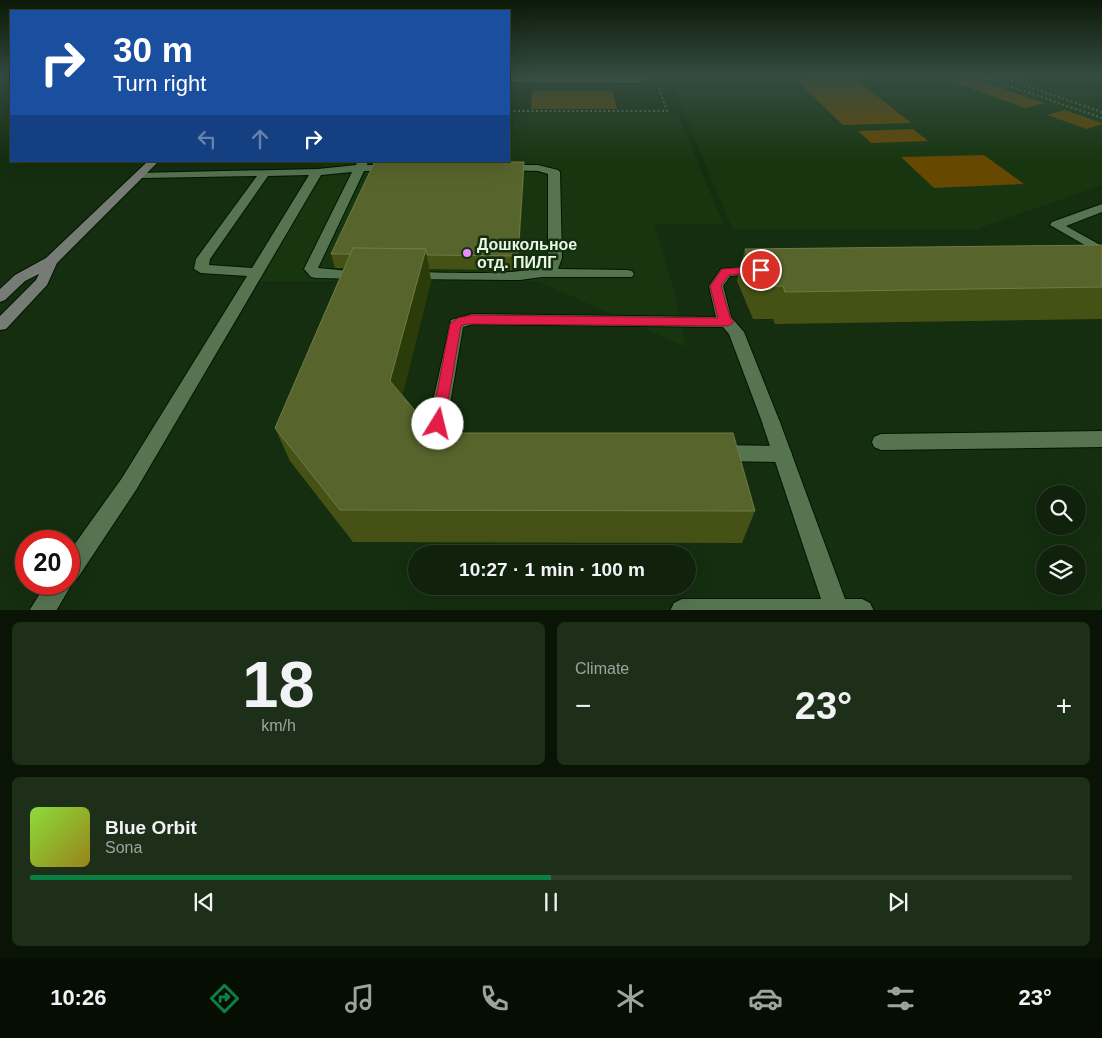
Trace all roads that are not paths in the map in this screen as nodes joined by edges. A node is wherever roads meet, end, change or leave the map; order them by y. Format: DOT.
graph roads {
  1 [pos="153,162"];
  2 [pos="362,165"];
  3 [pos="410,168"];
  4 [pos="489,168"];
  5 [pos="317,172"];
  6 [pos="265,173"];
  7 [pos="141,175"];
  8 [pos="1102,208"];
  9 [pos="1102,251"];
  10 [pos="51,261"];
  11 [pos="772,270"];
  12 [pos="256,272"];
  13 [pos="542,273"];
  14 [pos="627,274"];
  15 [pos="374,276"];
  16 [pos="394,276"];
  17 [pos="0,296"];
  18 [pos="728,322"];
  19 [pos="0,325"];
  20 [pos="1102,439"];
  21 [pos="881,442"];
  22 [pos="483,452"];
  23 [pos="704,453"];
  24 [pos="782,454"];
  25 [pos="80,555"];
  26 [pos="52,595"];
  27 [pos="41,610"];
  28 [pos="682,610"];
  29 [pos="837,610"];
  30 [pos="862,610"];
  1 -- 7 [label="street"];
  2 -- 3 [label="street"];
  2 -- 5 [label="street"];
  2 -- 15 [label="street"];
  4 -- 13 [label="street"];
  5 -- 6 [label="street"];
  5 -- 12 [label="street"];
  6 -- 7 [label="street"];
  6 -- 12 [label="street"];
  7 -- 10 [label="street"];
  8 -- 9 [label="street"];
  10 -- 17 [label="street"];
  10 -- 19 [label="street"];
  11 -- 18 [label="street"];
  12 -- 25 [label="street"];
  13 -- 14 [label="street"];
  13 -- 16 [label="street"];
  18 -- 22 [label="street"];
  18 -- 24 [label="street"];
  20 -- 21 [label="street"];
  23 -- 24 [label="street"];
  24 -- 29 [label="street"];
  26 -- 27 [label="street"];
  28 -- 29 [label="street"];
  29 -- 30 [label="street"];
}
